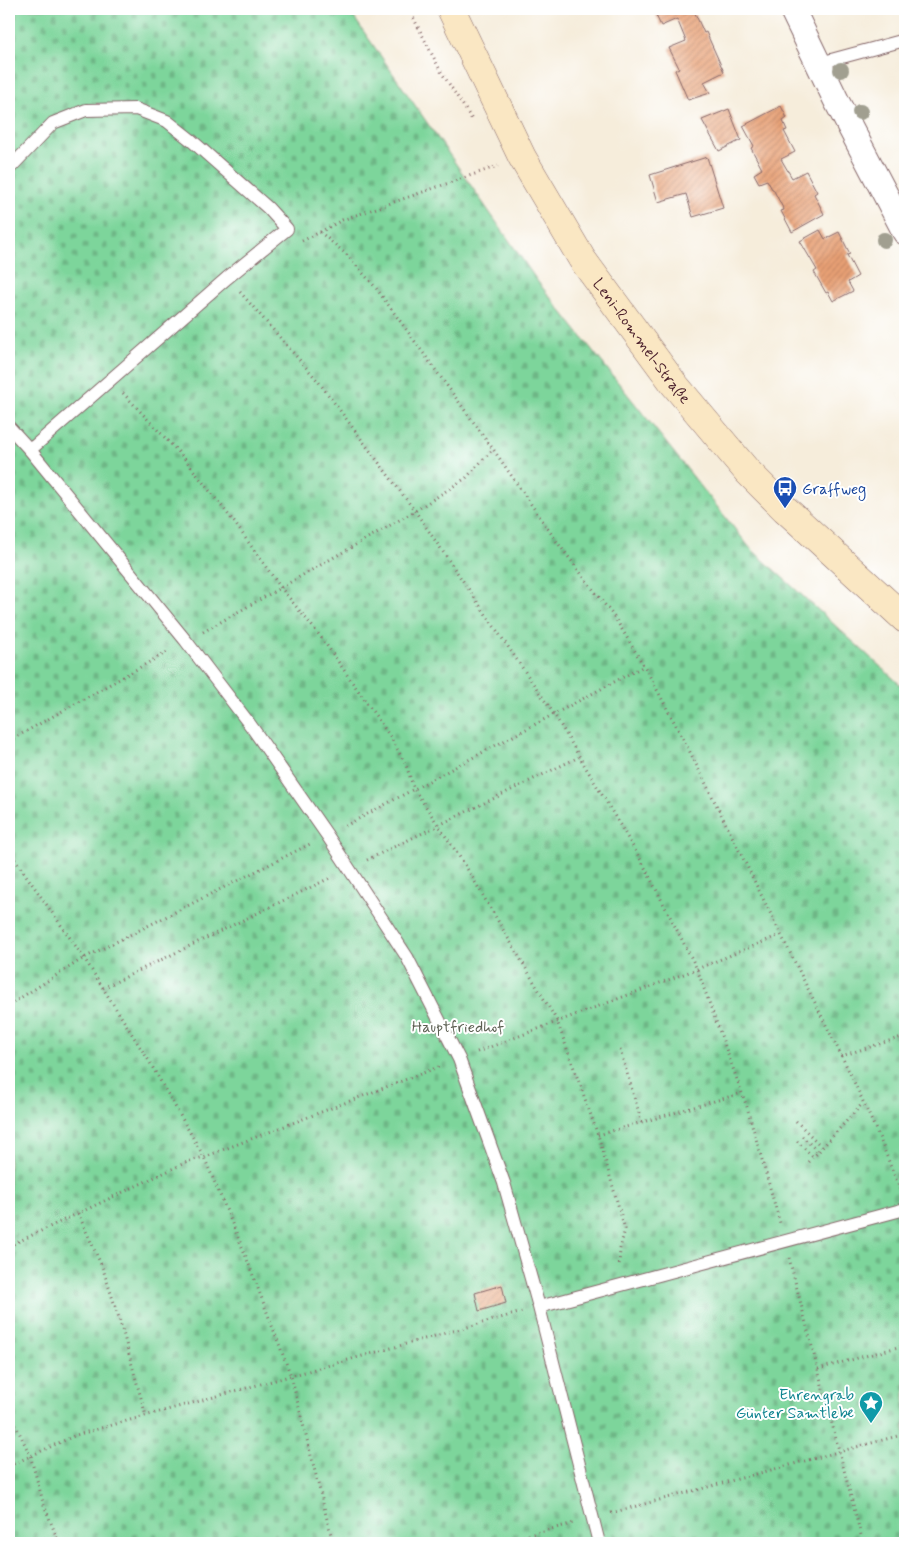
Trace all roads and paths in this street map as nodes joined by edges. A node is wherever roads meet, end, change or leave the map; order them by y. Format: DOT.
graph roads {
  1 [pos="409,9"];
  2 [pos="451,9"];
  3 [pos="792,9"];
  4 [pos="905,40"];
  5 [pos="820,63"];
  6 [pos="476,125"];
  7 [pos="522,157"];
  8 [pos="9,169"];
  9 [pos="287,229"];
  10 [pos="320,232"];
  11 [pos="905,232"];
  12 [pos="228,278"];
  13 [pos="110,380"];
  14 [pos="9,426"];
  15 [pos="493,449"];
  16 [pos="30,450"];
  17 [pos="415,511"];
  18 [pos="281,588"];
  19 [pos="905,619"];
  20 [pos="186,641"];
  21 [pos="644,666"];
  22 [pos="554,714"];
  23 [pos="9,741"];
  24 [pos="414,789"];
  25 [pos="327,836"];
  26 [pos="9,851"];
  27 [pos="780,935"];
  28 [pos="84,958"];
  29 [pos="697,969"];
  30 [pos="9,1005"];
  31 [pos="557,1021"];
  32 [pos="905,1036"];
  33 [pos="620,1050"];
  34 [pos="841,1056"];
  35 [pos="459,1059"];
  36 [pos="742,1093"];
  37 [pos="863,1103"];
  38 [pos="796,1121"];
  39 [pos="642,1122"];
  40 [pos="598,1136"];
  41 [pos="802,1136"];
  42 [pos="797,1141"];
  43 [pos="822,1147"];
  44 [pos="818,1152"];
  45 [pos="813,1156"];
  46 [pos="204,1157"];
  47 [pos="809,1162"];
  48 [pos="902,1194"];
  49 [pos="905,1209"];
  50 [pos="78,1213"];
  51 [pos="785,1241"];
  52 [pos="9,1246"];
  53 [pos="624,1284"];
  54 [pos="539,1307"];
  55 [pos="905,1345"];
  56 [pos="818,1369"];
  57 [pos="291,1376"];
  58 [pos="9,1412"];
  59 [pos="146,1416"];
  60 [pos="905,1434"];
  61 [pos="839,1452"];
  62 [pos="30,1455"];
  63 [pos="9,1466"];
  64 [pos="592,1518"];
  65 [pos="59,1543"];
  66 [pos="333,1543"];
  67 [pos="499,1543"];
  68 [pos="599,1543"];
  69 [pos="862,1543"];
  1 -- 6 [label="path"];
  2 -- 7 [label="main road, Leni-Rommel-Straße"];
  3 -- 5 [label="street"];
  4 -- 5 [label="lane"];
  5 -- 11 [label="street"];
  7 -- 10 [label="path"];
  7 -- 19 [label="main road, Leni-Rommel-Straße"];
  8 -- 9 [label="lane"];
  9 -- 10 [label="path"];
  9 -- 12 [label="lane"];
  10 -- 15 [label="path"];
  12 -- 13 [label="lane"];
  12 -- 17 [label="path"];
  13 -- 16 [label="lane"];
  13 -- 18 [label="path"];
  14 -- 16 [label="lane"];
  15 -- 17 [label="path"];
  15 -- 21 [label="path"];
  16 -- 20 [label="lane"];
  17 -- 18 [label="path"];
  17 -- 22 [label="path"];
  18 -- 20 [label="path"];
  18 -- 24 [label="path"];
  20 -- 23 [label="path"];
  20 -- 25 [label="lane"];
  21 -- 22 [label="path"];
  21 -- 27 [label="path"];
  22 -- 24 [label="path"];
  22 -- 29 [label="path"];
  24 -- 25 [label="path"];
  24 -- 31 [label="path"];
  25 -- 28 [label="path"];
  25 -- 35 [label="lane"];
  26 -- 28 [label="path"];
  27 -- 29 [label="path"];
  27 -- 34 [label="path"];
  28 -- 30 [label="path"];
  28 -- 46 [label="path"];
  29 -- 31 [label="path"];
  29 -- 36 [label="path"];
  31 -- 35 [label="path"];
  31 -- 40 [label="path"];
  32 -- 34 [label="path"];
  33 -- 39 [label="path"];
  34 -- 37 [label="path"];
  35 -- 46 [label="path"];
  35 -- 54 [label="lane"];
  36 -- 39 [label="path"];
  36 -- 51 [label="path"];
  37 -- 43 [label="path"];
  37 -- 48 [label="path"];
  38 -- 43 [label="path"];
  39 -- 40 [label="path"];
  40 -- 53 [label="path"];
  41 -- 44 [label="path"];
  42 -- 45 [label="path"];
  43 -- 44 [label="path"];
  44 -- 45 [label="path"];
  45 -- 47 [label="path"];
  46 -- 50 [label="path"];
  46 -- 57 [label="path"];
  49 -- 51 [label="lane"];
  50 -- 52 [label="path"];
  50 -- 59 [label="path"];
  51 -- 53 [label="lane"];
  51 -- 56 [label="path"];
  53 -- 54 [label="lane"];
  54 -- 57 [label="path"];
  54 -- 64 [label="lane"];
  55 -- 56 [label="path"];
  56 -- 61 [label="path"];
  57 -- 59 [label="path"];
  57 -- 66 [label="path"];
  58 -- 62 [label="path"];
  59 -- 62 [label="path"];
  60 -- 61 [label="path"];
  61 -- 64 [label="path"];
  61 -- 69 [label="path"];
  62 -- 63 [label="path"];
  62 -- 65 [label="path"];
  64 -- 67 [label="path"];
  64 -- 68 [label="lane"];
}
